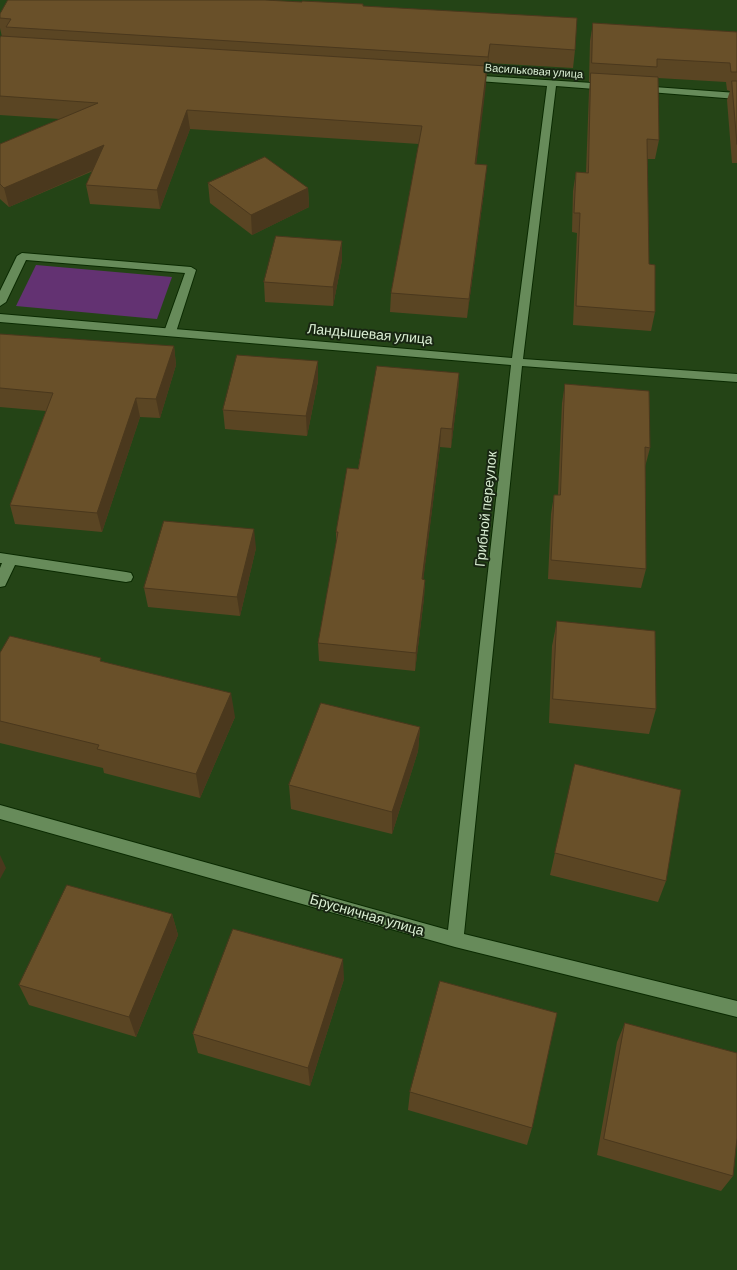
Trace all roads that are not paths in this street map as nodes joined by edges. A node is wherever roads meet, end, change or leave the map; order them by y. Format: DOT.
graph roads {
  1 [pos="454,77"];
  2 [pos="552,83"];
  3 [pos="737,96"];
  4 [pos="0,302"];
  5 [pos="0,318"];
  6 [pos="170,332"];
  7 [pos="517,362"];
  8 [pos="737,378"];
  9 [pos="5,559"];
  10 [pos="126,576"];
  11 [pos="0,582"];
  12 [pos="0,812"];
  13 [pos="455,939"];
  14 [pos="737,1009"];
  1 -- 2 [label="street, Васильковая улица"];
  2 -- 3 [label="street, Васильковая улица"];
  2 -- 7 [label="street, Грибной переулок"];
  4 -- 6 [label="street"];
  5 -- 6 [label="street, Ландышевая улица"];
  6 -- 7 [label="street, Ландышевая улица"];
  7 -- 8 [label="street, Ландышевая улица"];
  7 -- 13 [label="street, Грибной переулок"];
  9 -- 10 [label="street"];
  9 -- 11 [label="street"];
  12 -- 13 [label="street, Брусничная улица"];
  13 -- 14 [label="street, Брусничная улица"];
}
